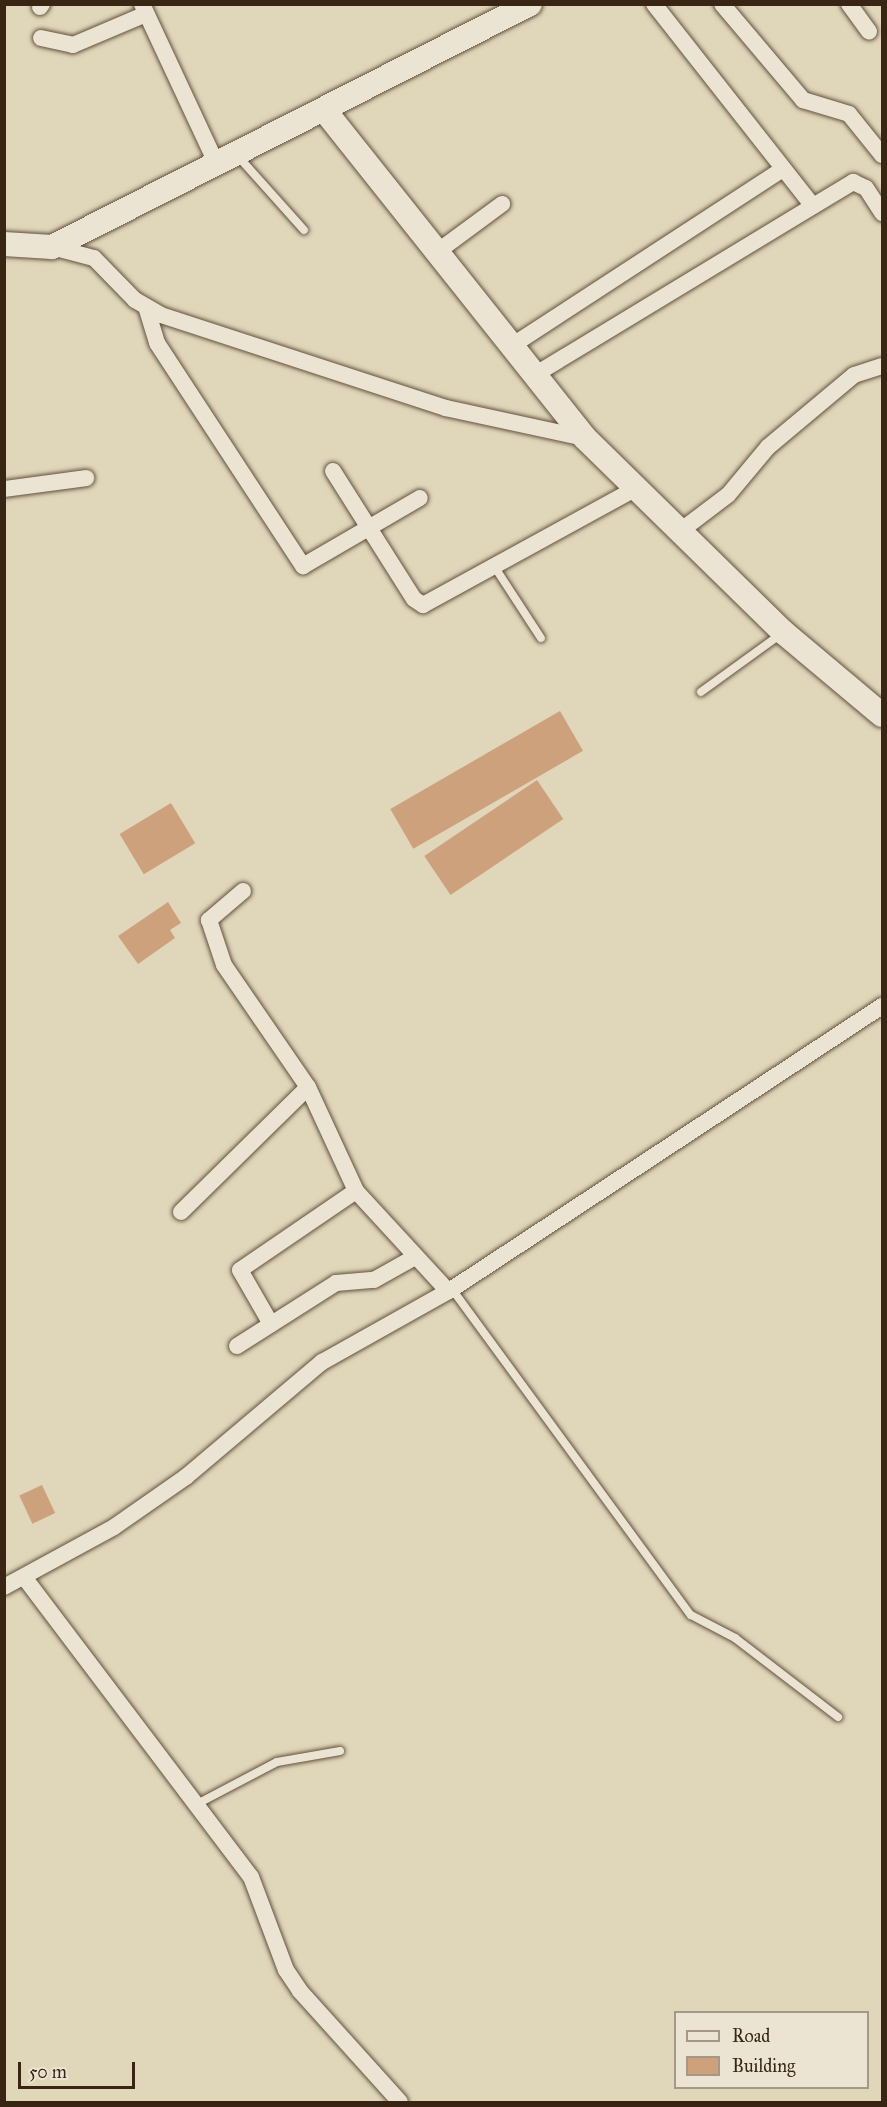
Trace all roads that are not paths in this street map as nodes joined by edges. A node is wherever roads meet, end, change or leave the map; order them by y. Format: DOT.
graph roads {
  1 [pos="530,4"];
  2 [pos="654,4"];
  3 [pos="722,4"];
  4 [pos="849,4"];
  5 [pos="144,9"];
  6 [pos="870,32"];
  7 [pos="41,38"];
  8 [pos="325,111"];
  9 [pos="882,155"];
  10 [pos="226,159"];
  11 [pos="783,169"];
  12 [pos="502,204"];
  13 [pos="813,206"];
  14 [pos="882,213"];
  15 [pos="303,230"];
  16 [pos="7,242"];
  17 [pos="52,247"];
  18 [pos="436,252"];
  19 [pos="147,310"];
  20 [pos="513,345"];
  21 [pos="882,366"];
  22 [pos="536,374"];
  23 [pos="585,438"];
  24 [pos="333,471"];
  25 [pos="86,478"];
  26 [pos="637,488"];
  27 [pos="4,489"];
  28 [pos="420,498"];
  29 [pos="370,527"];
  30 [pos="679,532"];
  31 [pos="493,565"];
  32 [pos="783,632"];
  33 [pos="542,638"];
  34 [pos="701,692"];
  35 [pos="882,715"];
  36 [pos="243,891"];
  37 [pos="882,1006"];
  38 [pos="308,1087"];
  39 [pos="356,1191"];
  40 [pos="181,1212"];
  41 [pos="412,1258"];
  42 [pos="450,1290"];
  43 [pos="271,1324"];
  44 [pos="237,1346"];
  45 [pos="24,1577"];
  46 [pos="4,1587"];
  47 [pos="838,1718"];
  48 [pos="340,1751"];
  49 [pos="197,1804"];
  50 [pos="399,2103"];
  1 -- 8 [label="street"];
  2 -- 11 [label="street"];
  3 -- 9 [label="street"];
  4 -- 6 [label="street"];
  5 -- 7 [label="street"];
  5 -- 10 [label="street"];
  8 -- 10 [label="street"];
  8 -- 18 [label="street"];
  10 -- 15 [label="lane"];
  10 -- 17 [label="street"];
  11 -- 13 [label="street"];
  11 -- 20 [label="street"];
  12 -- 18 [label="street"];
  13 -- 14 [label="street"];
  13 -- 22 [label="street"];
  16 -- 17 [label="street"];
  17 -- 19 [label="street"];
  18 -- 20 [label="street"];
  19 -- 23 [label="street"];
  19 -- 29 [label="street"];
  20 -- 22 [label="street"];
  21 -- 30 [label="street"];
  22 -- 23 [label="street"];
  23 -- 26 [label="street"];
  24 -- 29 [label="street"];
  25 -- 27 [label="street"];
  26 -- 30 [label="street"];
  26 -- 31 [label="street"];
  28 -- 29 [label="street"];
  29 -- 31 [label="street"];
  30 -- 32 [label="street"];
  31 -- 33 [label="lane"];
  32 -- 34 [label="lane"];
  32 -- 35 [label="street"];
  36 -- 38 [label="street"];
  37 -- 42 [label="street"];
  38 -- 39 [label="street"];
  38 -- 40 [label="street"];
  39 -- 41 [label="street"];
  39 -- 43 [label="street"];
  41 -- 42 [label="street"];
  41 -- 43 [label="street"];
  42 -- 45 [label="street"];
  42 -- 47 [label="lane"];
  43 -- 44 [label="street"];
  45 -- 46 [label="street"];
  45 -- 49 [label="street"];
  48 -- 49 [label="lane"];
  49 -- 50 [label="street"];
}
